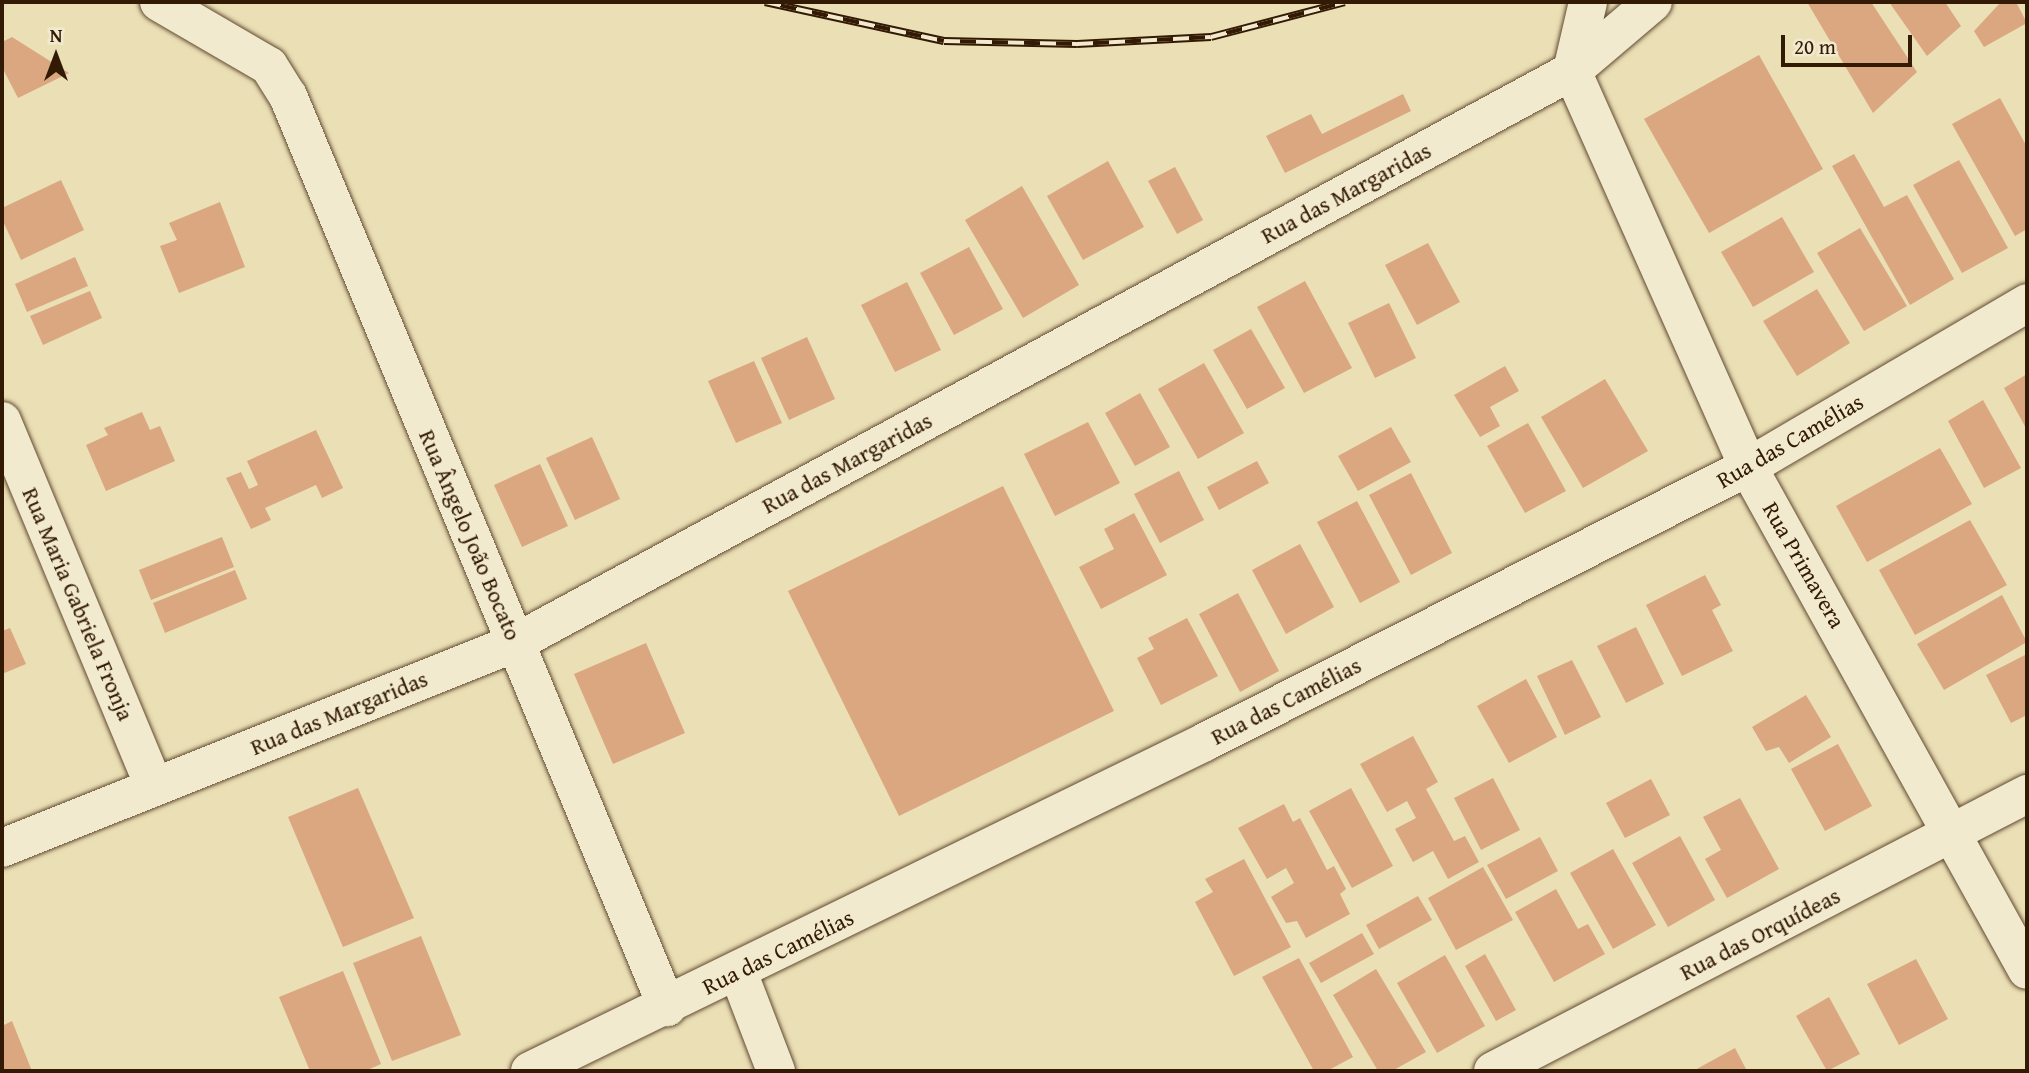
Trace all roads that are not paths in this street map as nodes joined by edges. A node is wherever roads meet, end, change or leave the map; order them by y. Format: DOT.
graph roads {
  1 [pos="159,2"];
  2 [pos="1588,2"];
  3 [pos="1653,2"];
  4 [pos="1572,71"];
  5 [pos="2027,303"];
  6 [pos="2,421"];
  7 [pos="1748,467"];
  8 [pos="515,643"];
  9 [pos="154,787"];
  10 [pos="2027,794"];
  11 [pos="1956,833"];
  12 [pos="2,849"];
  13 [pos="2027,970"];
  14 [pos="738,972"];
  15 [pos="667,1007"];
  16 [pos="530,1071"];
  17 [pos="776,1071"];
  18 [pos="1493,1071"];
  1 -- 8 [label="street, Rua Ângelo João Bocato"];
  2 -- 4 [label="street"];
  3 -- 4 [label="street, Rua das Margaridas"];
  4 -- 7 [label="street, Rua Primavera"];
  4 -- 8 [label="street, Rua das Margaridas"];
  5 -- 7 [label="street, Rua das Camélias"];
  6 -- 9 [label="street, Rua Maria Gabriela Fronja"];
  7 -- 11 [label="street, Rua Primavera"];
  7 -- 14 [label="street, Rua das Camélias"];
  8 -- 9 [label="street, Rua das Margaridas"];
  8 -- 15 [label="street, Rua Ângelo João Bocato"];
  9 -- 12 [label="street, Rua das Margaridas"];
  10 -- 11 [label="street, Rua das Orquídeas"];
  11 -- 13 [label="street, Rua Primavera"];
  11 -- 18 [label="street, Rua das Orquídeas"];
  14 -- 15 [label="street, Rua das Camélias"];
  14 -- 17 [label="street"];
  15 -- 16 [label="street, Rua das Camélias"];
}
